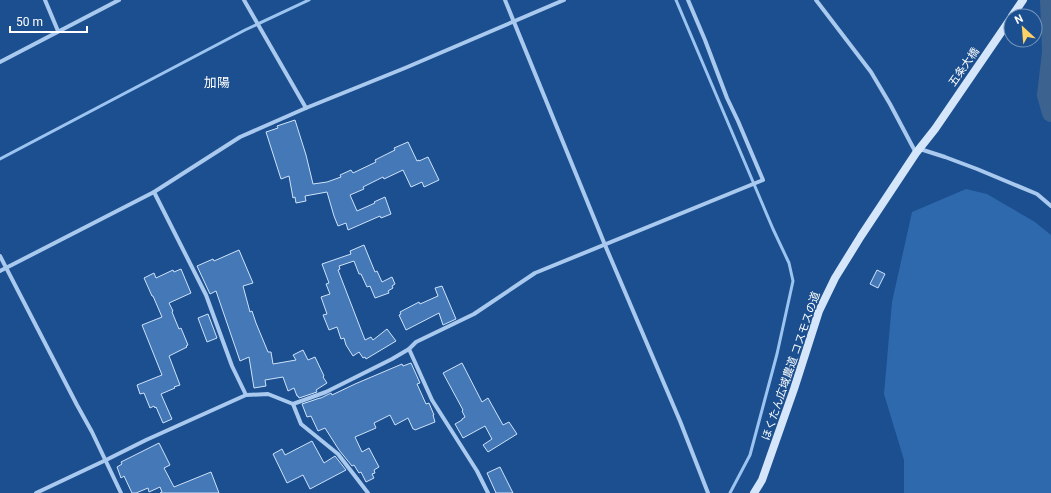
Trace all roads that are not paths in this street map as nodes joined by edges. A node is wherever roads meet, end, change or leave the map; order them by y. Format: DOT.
graph roads {
  1 [pos="45,0"];
  2 [pos="119,0"];
  3 [pos="244,0"];
  4 [pos="505,0"];
  5 [pos="564,0"];
  6 [pos="688,0"];
  7 [pos="816,0"];
  8 [pos="514,21"];
  9 [pos="1003,30"];
  10 [pos="58,31"];
  11 [pos="0,62"];
  12 [pos="306,108"];
  13 [pos="934,129"];
  14 [pos="918,151"];
  15 [pos="154,192"];
  16 [pos="1051,206"];
  17 [pos="605,245"];
  18 [pos="0,256"];
  19 [pos="6,268"];
  20 [pos="0,271"];
  21 [pos="409,349"];
  22 [pos="246,395"];
  23 [pos="293,404"];
  24 [pos="106,460"];
  25 [pos="36,493"];
  26 [pos="121,493"];
  27 [pos="368,493"];
  28 [pos="488,493"];
  29 [pos="708,493"];
  30 [pos="754,493"];
  1 -- 10 [label="street"];
  2 -- 10 [label="street"];
  3 -- 12 [label="street"];
  4 -- 8 [label="street"];
  5 -- 8 [label="street"];
  6 -- 17 [label="street"];
  7 -- 14 [label="street"];
  8 -- 12 [label="street"];
  8 -- 17 [label="street"];
  9 -- 13 [label="street, 五条大橋"];
  10 -- 11 [label="street"];
  12 -- 15 [label="street"];
  13 -- 14 [label="street, ほくたん広域農道 コスモスの道"];
  14 -- 16 [label="street"];
  14 -- 30 [label="street, ほくたん広域農道 コスモスの道"];
  15 -- 19 [label="street"];
  15 -- 22 [label="street"];
  17 -- 21 [label="street"];
  17 -- 29 [label="street"];
  18 -- 19 [label="street"];
  19 -- 20 [label="street"];
  19 -- 24 [label="street"];
  21 -- 23 [label="street"];
  21 -- 28 [label="street"];
  22 -- 23 [label="street"];
  22 -- 24 [label="street"];
  23 -- 27 [label="street"];
  24 -- 25 [label="street"];
  24 -- 26 [label="street"];
}
